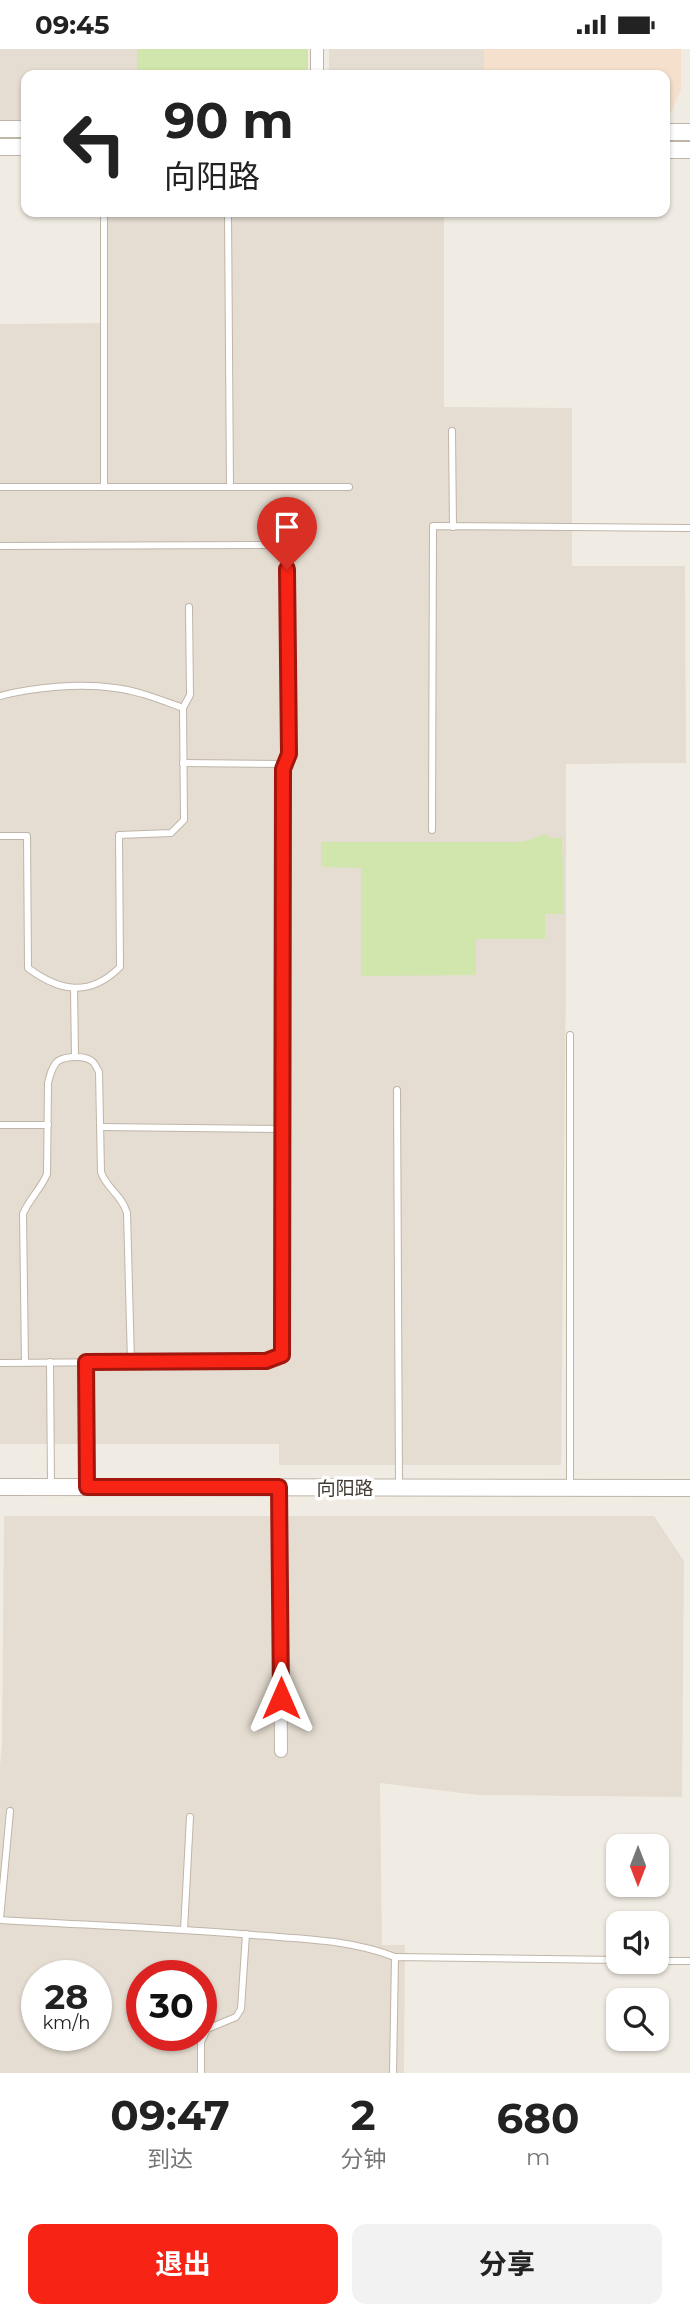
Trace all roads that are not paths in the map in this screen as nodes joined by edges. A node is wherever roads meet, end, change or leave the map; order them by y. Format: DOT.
graph roads {
  1 [pos="317,49"];
  2 [pos="317,70"];
  3 [pos="0,129"];
  4 [pos="21,129"];
  5 [pos="670,132"];
  6 [pos="690,132"];
  7 [pos="0,147"];
  8 [pos="21,147"];
  9 [pos="670,150"];
  10 [pos="690,150"];
  11 [pos="104,217"];
  12 [pos="228,217"];
  13 [pos="452,431"];
  14 [pos="0,487"];
  15 [pos="104,487"];
  16 [pos="230,487"];
  17 [pos="349,487"];
  18 [pos="453,527"];
  19 [pos="690,528"];
  20 [pos="0,546"];
  21 [pos="189,607"];
  22 [pos="0,696"];
  23 [pos="183,709"];
  24 [pos="183,763"];
  25 [pos="285,764"];
  26 [pos="432,830"];
  27 [pos="0,836"];
  28 [pos="74,988"];
  29 [pos="569,1035"];
  30 [pos="75,1057"];
  31 [pos="397,1090"];
  32 [pos="0,1125"];
  33 [pos="48,1125"];
  34 [pos="100,1127"];
  35 [pos="283,1129"];
  36 [pos="25,1362"];
  37 [pos="50,1362"];
  38 [pos="86,1362"];
  39 [pos="131,1362"];
  40 [pos="0,1363"];
  41 [pos="0,1487"];
  42 [pos="51,1487"];
  43 [pos="87,1487"];
  44 [pos="279,1487"];
  45 [pos="399,1487"];
  46 [pos="569,1487"];
  47 [pos="690,1488"];
  48 [pos="281,1751"];
  49 [pos="9,1811"];
  50 [pos="190,1817"];
  51 [pos="0,1920"];
  52 [pos="184,1930"];
  53 [pos="246,1934"];
  54 [pos="395,1957"];
  55 [pos="606,1960"];
  56 [pos="669,1961"];
  57 [pos="690,1961"];
  58 [pos="201,2073"];
  59 [pos="393,2073"];
  1 -- 2 [label="street"];
  3 -- 4 [label="street"];
  5 -- 6 [label="street"];
  7 -- 8 [label="street"];
  9 -- 10 [label="street"];
  11 -- 15 [label="lane"];
  12 -- 16 [label="lane"];
  13 -- 18 [label="lane"];
  14 -- 15 [label="lane"];
  15 -- 16 [label="lane"];
  16 -- 17 [label="lane"];
  18 -- 19 [label="lane"];
  18 -- 26 [label="lane"];
  20 -- 25 [label="lane"];
  21 -- 23 [label="lane"];
  22 -- 23 [label="lane"];
  23 -- 24 [label="lane"];
  24 -- 25 [label="lane"];
  24 -- 28 [label="lane"];
  25 -- 35 [label="lane"];
  27 -- 28 [label="lane"];
  28 -- 30 [label="lane"];
  29 -- 46 [label="lane"];
  30 -- 33 [label="lane"];
  30 -- 34 [label="lane"];
  31 -- 45 [label="lane"];
  32 -- 33 [label="lane"];
  33 -- 36 [label="lane"];
  34 -- 35 [label="lane"];
  34 -- 39 [label="lane"];
  35 -- 39 [label="lane"];
  36 -- 37 [label="lane"];
  36 -- 40 [label="lane"];
  37 -- 38 [label="lane"];
  37 -- 42 [label="lane"];
  38 -- 39 [label="lane"];
  38 -- 43 [label="lane"];
  41 -- 42 [label="street, 向阳路"];
  42 -- 43 [label="street, 向阳路"];
  43 -- 44 [label="street, 向阳路"];
  44 -- 45 [label="street, 向阳路"];
  44 -- 48 [label="street"];
  45 -- 46 [label="street, 向阳路"];
  46 -- 47 [label="street, 向阳路"];
  49 -- 51 [label="lane"];
  50 -- 52 [label="lane"];
  51 -- 52 [label="lane"];
  52 -- 53 [label="lane"];
  53 -- 54 [label="lane"];
  53 -- 58 [label="lane"];
  54 -- 55 [label="lane"];
  54 -- 59 [label="lane"];
  56 -- 57 [label="lane"];
}
